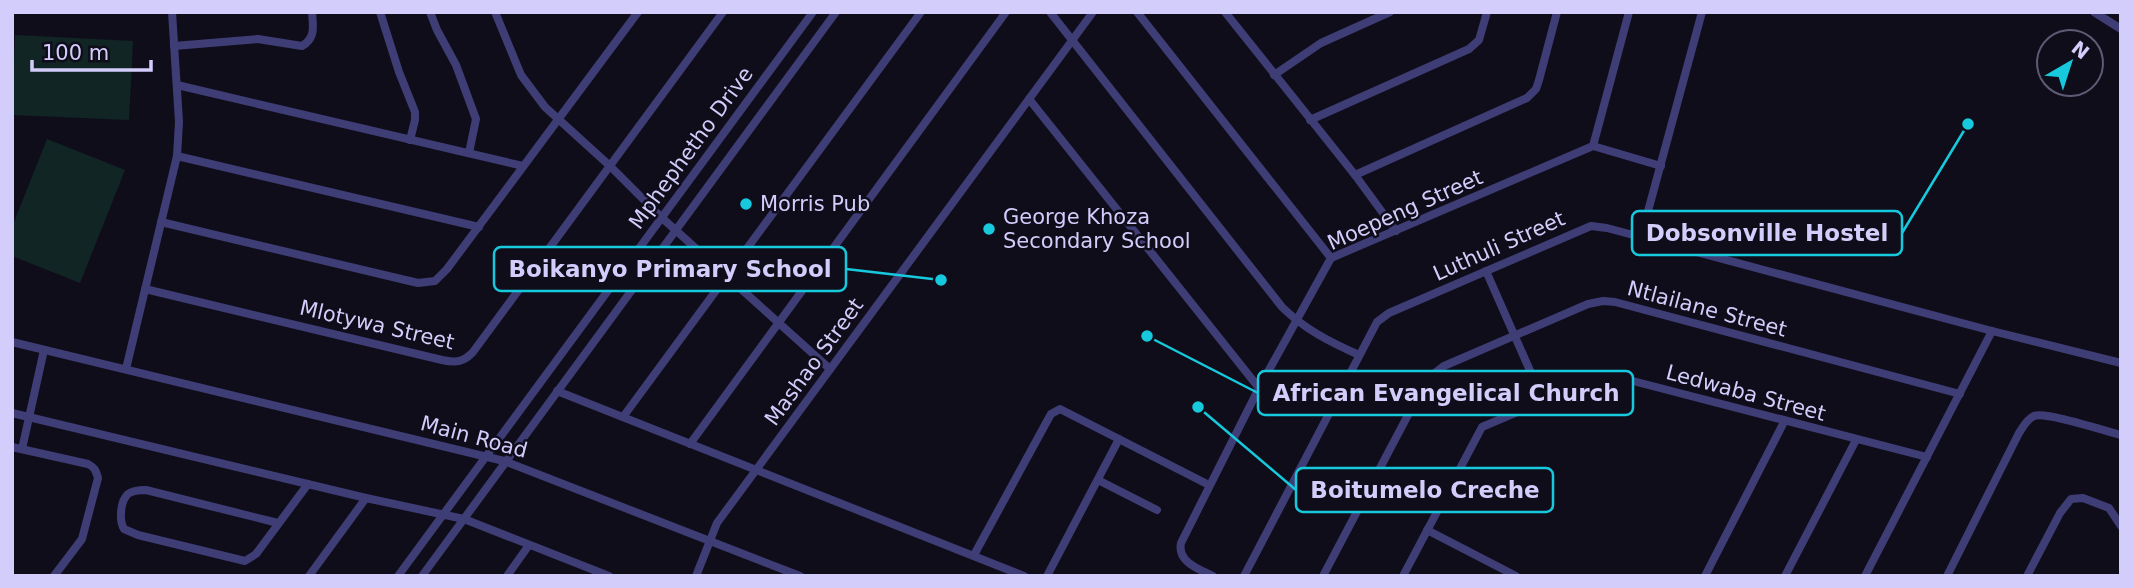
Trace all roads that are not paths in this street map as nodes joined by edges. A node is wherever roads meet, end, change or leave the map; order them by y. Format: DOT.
graph roads {
  1 [pos="172,12"];
  2 [pos="312,12"];
  3 [pos="380,12"];
  4 [pos="430,12"];
  5 [pos="495,12"];
  6 [pos="638,12"];
  7 [pos="723,12"];
  8 [pos="813,12"];
  9 [pos="836,12"];
  10 [pos="921,12"];
  11 [pos="1006,12"];
  12 [pos="1050,12"];
  13 [pos="1093,12"];
  14 [pos="1137,12"];
  15 [pos="1225,12"];
  16 [pos="1390,12"];
  17 [pos="1487,12"];
  18 [pos="1557,12"];
  19 [pos="1629,12"];
  20 [pos="1702,12"];
  21 [pos="2094,12"];
  22 [pos="2121,29"];
  23 [pos="1071,40"];
  24 [pos="174,46"];
  25 [pos="1274,75"];
  26 [pos="177,85"];
  27 [pos="1029,99"];
  28 [pos="558,120"];
  29 [pos="1310,120"];
  30 [pos="410,140"];
  31 [pos="1594,146"];
  32 [pos="469,153"];
  33 [pos="177,156"];
  34 [pos="523,166"];
  35 [pos="610,166"];
  36 [pos="1661,166"];
  37 [pos="1355,175"];
  38 [pos="661,217"];
  39 [pos="161,222"];
  40 [pos="479,227"];
  41 [pos="676,230"];
  42 [pos="1396,230"];
  43 [pos="1641,237"];
  44 [pos="1331,258"];
  45 [pos="1486,271"];
  46 [pos="727,275"];
  47 [pos="145,289"];
  48 [pos="1295,320"];
  49 [pos="778,322"];
  50 [pos="1992,331"];
  51 [pos="1514,336"];
  52 [pos="12,342"];
  53 [pos="44,350"];
  54 [pos="1359,355"];
  55 [pos="2121,363"];
  56 [pos="126,369"];
  57 [pos="830,369"];
  58 [pos="1259,388"];
  59 [pos="557,391"];
  60 [pos="1960,394"];
  61 [pos="1543,400"];
  62 [pos="12,413"];
  63 [pos="29,417"];
  64 [pos="623,417"];
  65 [pos="1784,422"];
  66 [pos="2121,435"];
  67 [pos="1119,439"];
  68 [pos="1856,440"];
  69 [pos="690,443"];
  70 [pos="12,447"];
  71 [pos="22,449"];
  72 [pos="486,456"];
  73 [pos="1927,457"];
  74 [pos="505,461"];
  75 [pos="757,471"];
  76 [pos="1098,480"];
  77 [pos="308,484"];
  78 [pos="1209,485"];
  79 [pos="366,498"];
  80 [pos="1157,510"];
  81 [pos="441,515"];
  82 [pos="464,519"];
  83 [pos="278,523"];
  84 [pos="2121,526"];
  85 [pos="1427,530"];
  86 [pos="710,541"];
  87 [pos="529,545"];
  88 [pos="974,555"];
  89 [pos="54,576"];
  90 [pos="309,576"];
  91 [pos="398,576"];
  92 [pos="422,576"];
  93 [pos="507,576"];
  94 [pos="609,576"];
  95 [pos="696,576"];
  96 [pos="800,576"];
  97 [pos="1024,576"];
  98 [pos="1047,576"];
  99 [pos="1213,576"];
  100 [pos="1244,576"];
  101 [pos="1323,576"];
  102 [pos="1403,576"];
  103 [pos="1516,576"];
  104 [pos="1705,576"];
  105 [pos="1785,576"];
  106 [pos="1865,576"];
  107 [pos="1947,576"];
  108 [pos="2027,576"];
  1 -- 24 [label="street"];
  2 -- 24 [label="street"];
  3 -- 30 [label="street"];
  4 -- 32 [label="street"];
  5 -- 28 [label="street"];
  6 -- 28 [label="street"];
  7 -- 35 [label="street, Mlotywa Street"];
  8 -- 38 [label="street, Mphephetho Drive"];
  9 -- 41 [label="street, Mphephetho Drive"];
  10 -- 46 [label="street"];
  11 -- 49 [label="street"];
  12 -- 23 [label="street"];
  13 -- 23 [label="street, Mashao Street"];
  14 -- 44 [label="street"];
  15 -- 25 [label="street"];
  16 -- 25 [label="street"];
  17 -- 29 [label="street"];
  18 -- 37 [label="street"];
  19 -- 31 [label="street"];
  20 -- 36 [label="street"];
  21 -- 22 [label="street"];
  23 -- 27 [label="street, Mashao Street"];
  23 -- 48 [label="street"];
  24 -- 26 [label="street"];
  25 -- 29 [label="street"];
  26 -- 30 [label="street"];
  26 -- 33 [label="street"];
  27 -- 57 [label="street, Mashao Street"];
  27 -- 58 [label="street"];
  28 -- 34 [label="street"];
  28 -- 35 [label="street"];
  29 -- 37 [label="street"];
  30 -- 32 [label="street"];
  31 -- 36 [label="street"];
  31 -- 42 [label="street, Moepeng Street"];
  32 -- 34 [label="street"];
  33 -- 39 [label="street"];
  33 -- 40 [label="street"];
  34 -- 40 [label="street"];
  35 -- 38 [label="street"];
  35 -- 47 [label="street, Mlotywa Street"];
  36 -- 43 [label="street"];
  37 -- 42 [label="street"];
  38 -- 41 [label="street"];
  38 -- 72 [label="street, Mphephetho Drive"];
  39 -- 40 [label="street"];
  39 -- 47 [label="street"];
  41 -- 46 [label="street"];
  41 -- 59 [label="street, Mphephetho Drive"];
  42 -- 44 [label="street, Moepeng Street"];
  43 -- 45 [label="street, Luthuli Street"];
  43 -- 50 [label="street, Luthuli Street"];
  44 -- 48 [label="street, Moepeng Street"];
  45 -- 51 [label="street"];
  45 -- 54 [label="street, Luthuli Street"];
  46 -- 49 [label="street"];
  46 -- 64 [label="street"];
  47 -- 56 [label="street"];
  48 -- 54 [label="street"];
  48 -- 58 [label="street, Moepeng Street"];
  49 -- 57 [label="street"];
  49 -- 69 [label="street"];
  50 -- 55 [label="street, Luthuli Street"];
  50 -- 60 [label="street"];
  51 -- 60 [label="street, Ntlailane Street"];
  51 -- 61 [label="street"];
  51 -- 101 [label="street, Ntlailane Street"];
  52 -- 53 [label="street, Main Road"];
  53 -- 56 [label="street, Main Road"];
  53 -- 63 [label="street"];
  54 -- 100 [label="street, Luthuli Street"];
  56 -- 72 [label="street, Main Road"];
  57 -- 75 [label="street, Mashao Street"];
  58 -- 78 [label="street, Moepeng Street"];
  59 -- 64 [label="street"];
  59 -- 74 [label="street, Mphephetho Drive"];
  60 -- 73 [label="street"];
  61 -- 65 [label="street, Ledwaba Street"];
  61 -- 85 [label="street, Ledwaba Street"];
  62 -- 63 [label="street"];
  63 -- 71 [label="street"];
  63 -- 77 [label="street"];
  64 -- 69 [label="street"];
  65 -- 68 [label="street, Ledwaba Street"];
  65 -- 104 [label="street"];
  66 -- 107 [label="street"];
  67 -- 76 [label="street"];
  67 -- 78 [label="street"];
  67 -- 88 [label="street"];
  68 -- 73 [label="street, Ledwaba Street"];
  68 -- 105 [label="street"];
  69 -- 75 [label="street"];
  70 -- 71 [label="street"];
  71 -- 89 [label="street"];
  72 -- 74 [label="street, Main Road"];
  72 -- 81 [label="street, Mphephetho Drive"];
  73 -- 106 [label="street"];
  74 -- 82 [label="street, Mphephetho Drive"];
  74 -- 86 [label="street, Main Road"];
  75 -- 86 [label="street, Mashao Street"];
  75 -- 88 [label="street"];
  76 -- 80 [label="street"];
  76 -- 98 [label="street"];
  77 -- 79 [label="street"];
  77 -- 83 [label="street"];
  78 -- 99 [label="street, Moepeng Street"];
  79 -- 81 [label="street"];
  79 -- 90 [label="street"];
  81 -- 82 [label="street"];
  81 -- 91 [label="street, Mphephetho Drive"];
  82 -- 87 [label="street"];
  82 -- 92 [label="street, Mphephetho Drive"];
  83 -- 83 [label="street"];
  84 -- 108 [label="street"];
  85 -- 102 [label="street, Ledwaba Street"];
  85 -- 103 [label="street"];
  86 -- 95 [label="street, Mashao Street"];
  86 -- 96 [label="street, Main Road"];
  87 -- 93 [label="street"];
  87 -- 94 [label="street"];
  88 -- 97 [label="street"];
}
